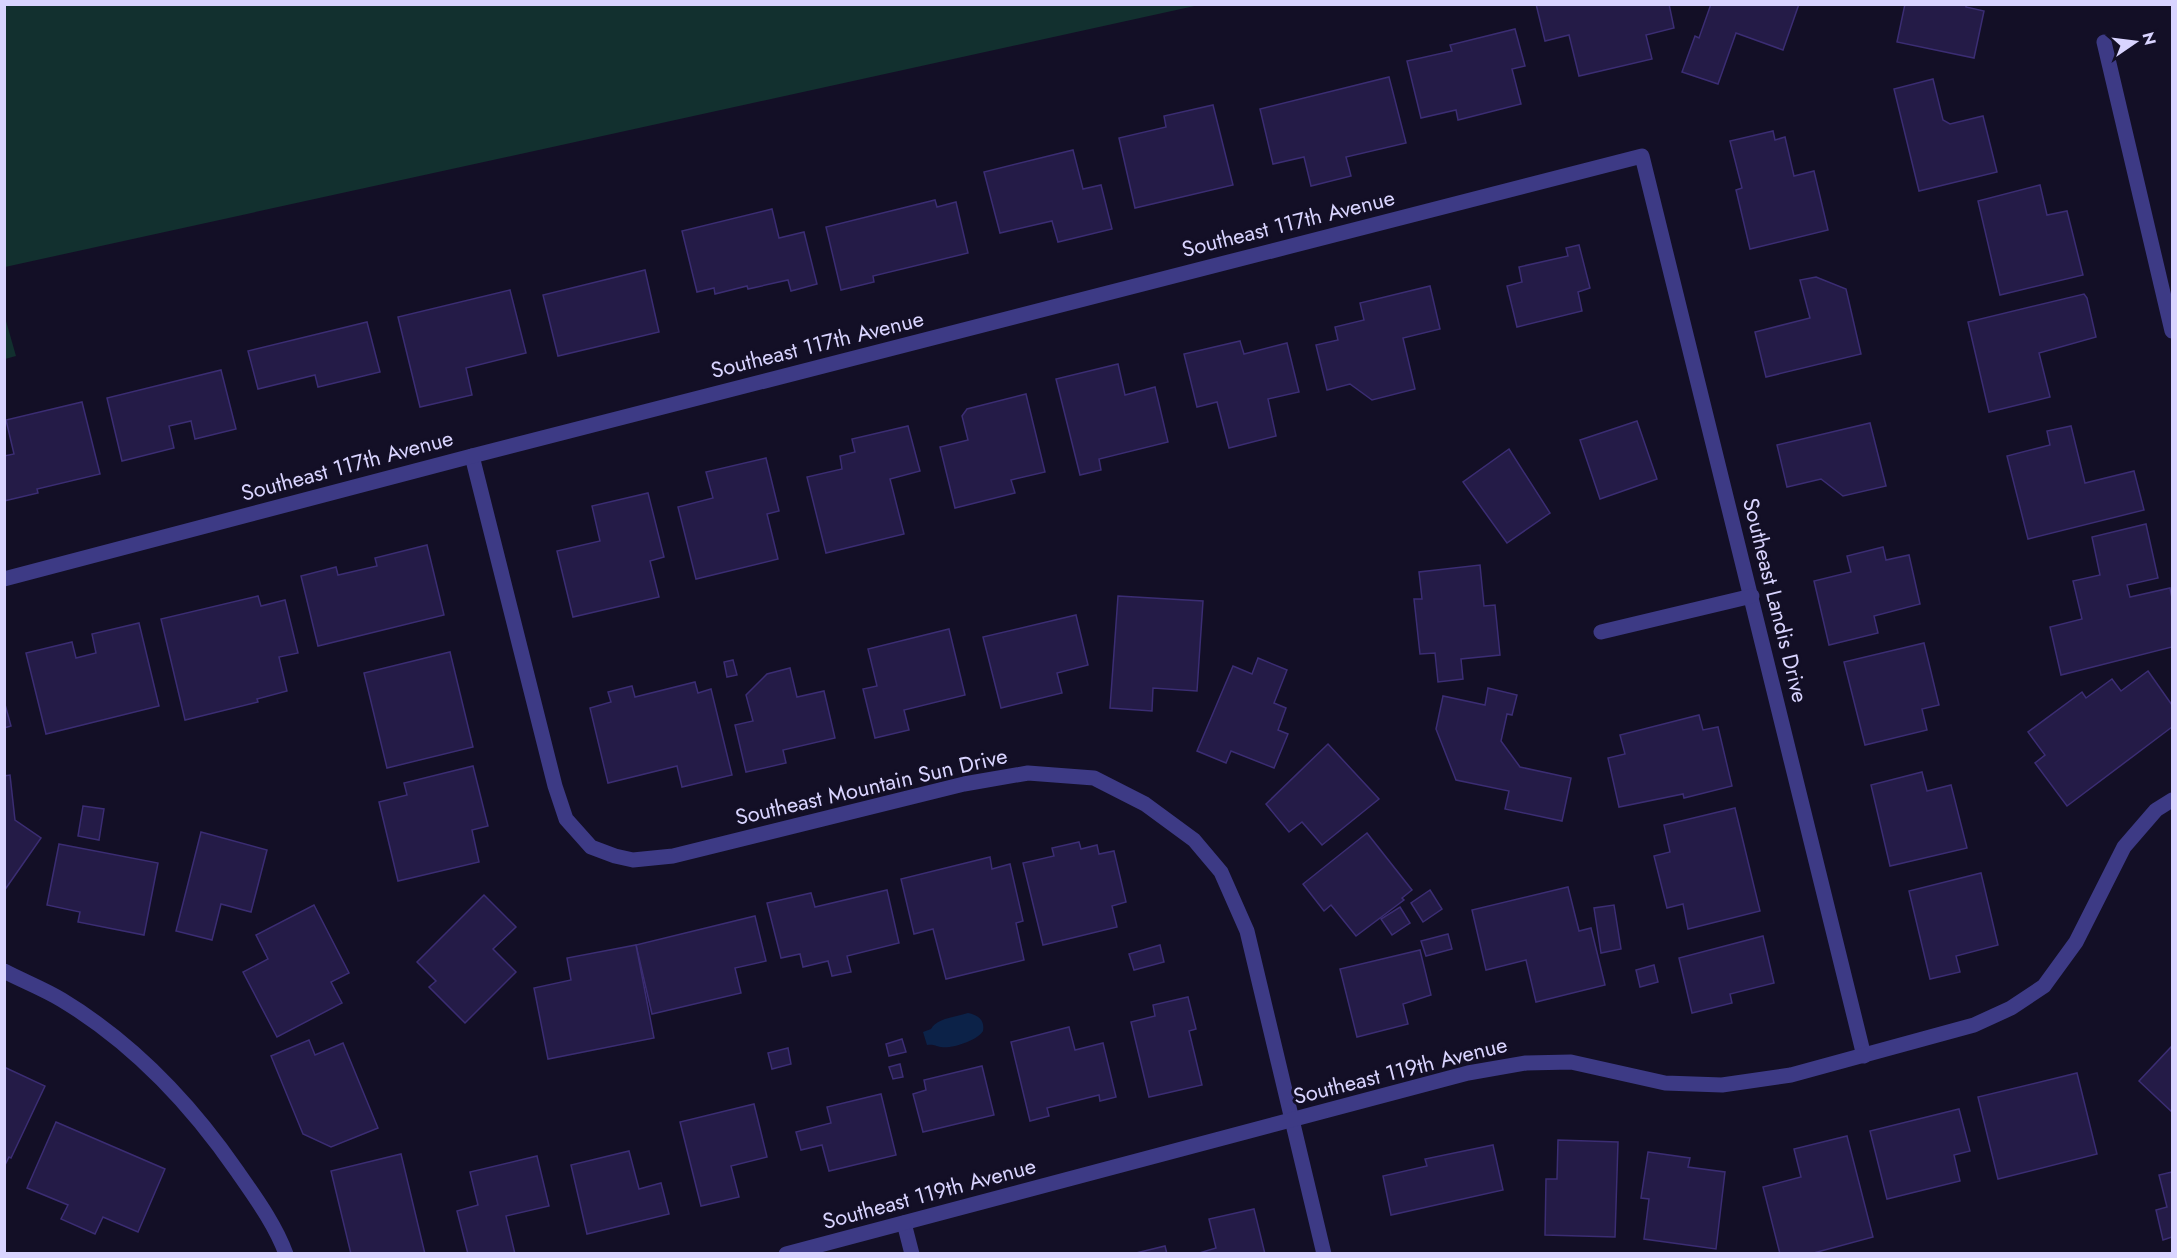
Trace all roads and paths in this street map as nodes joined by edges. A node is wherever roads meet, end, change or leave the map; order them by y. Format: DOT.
graph roads {
  1 [pos="2104,42"];
  2 [pos="1642,156"];
  3 [pos="2172,331"];
  4 [pos="472,456"];
  5 [pos="4,579"];
  6 [pos="1752,596"];
  7 [pos="1600,632"];
  8 [pos="2172,800"];
  9 [pos="4,971"];
  10 [pos="1864,1056"];
  11 [pos="1293,1119"];
  12 [pos="903,1223"];
  13 [pos="286,1254"];
  14 [pos="786,1254"];
  15 [pos="912,1254"];
  16 [pos="1324,1254"];
  1 -- 3 [label="street"];
  2 -- 4 [label="street, Southeast 117th Avenue"];
  2 -- 6 [label="street, Southeast Landis Drive"];
  4 -- 5 [label="street, Southeast 117th Avenue"];
  4 -- 11 [label="street, Southeast Mountain Sun Drive"];
  6 -- 7 [label="street"];
  6 -- 10 [label="street, Southeast Landis Drive"];
  8 -- 10 [label="street, Southeast 119th Avenue"];
  9 -- 13 [label="street"];
  10 -- 11 [label="street, Southeast 119th Avenue"];
  11 -- 12 [label="street, Southeast 119th Avenue"];
  11 -- 16 [label="street, Southeast Mountain Sun Drive"];
  12 -- 14 [label="street, Southeast 119th Avenue"];
  12 -- 15 [label="street"];
}
